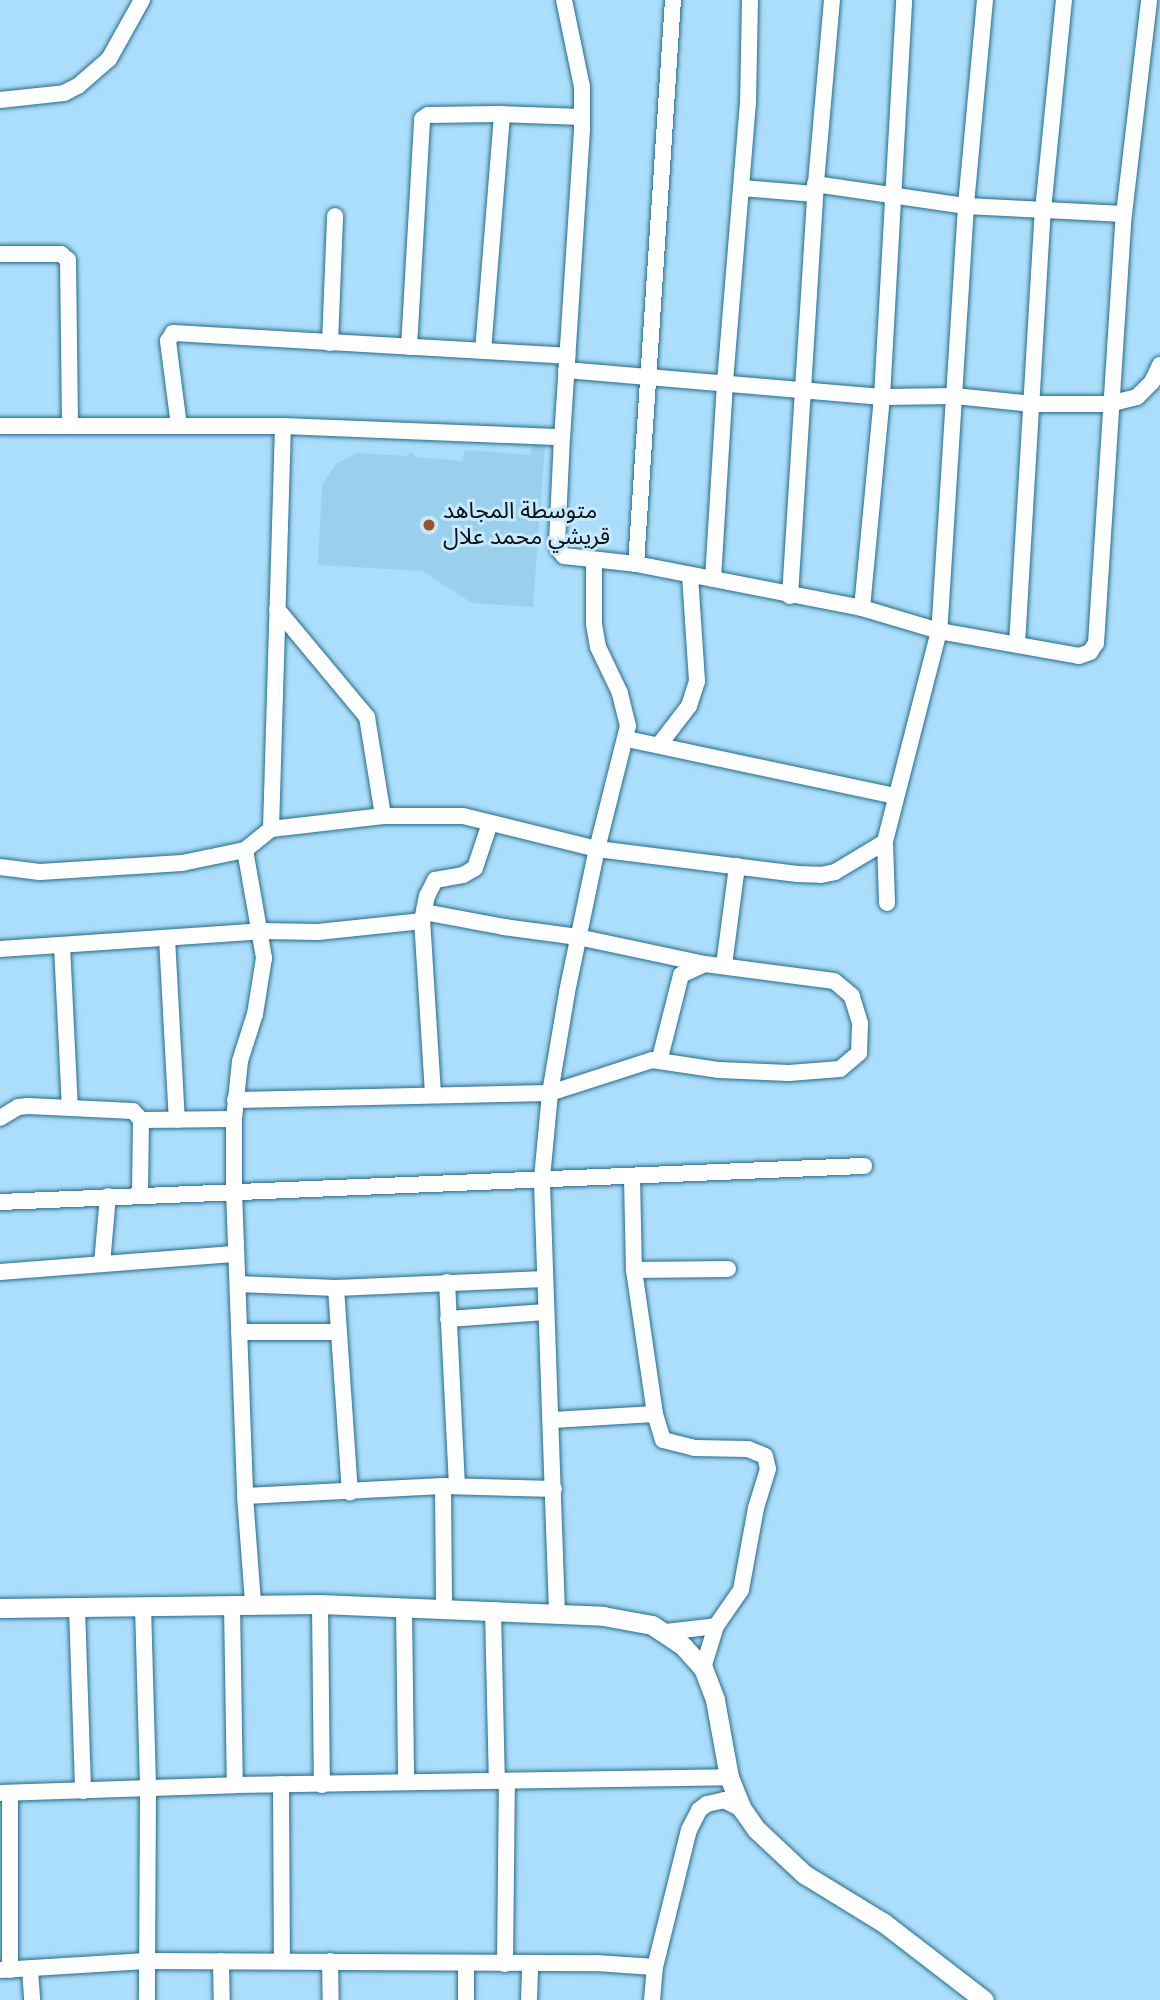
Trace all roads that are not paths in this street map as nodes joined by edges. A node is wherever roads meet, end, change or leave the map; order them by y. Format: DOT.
graph roads {
  1 [pos="142,0"];
  2 [pos="564,0"];
  3 [pos="673,0"];
  4 [pos="750,0"];
  5 [pos="832,0"];
  6 [pos="904,0"];
  7 [pos="985,0"];
  8 [pos="1064,0"];
  9 [pos="1149,0"];
  10 [pos="0,100"];
  11 [pos="502,114"];
  12 [pos="582,117"];
  13 [pos="742,188"];
  14 [pos="815,189"];
  15 [pos="893,194"];
  16 [pos="966,206"];
  17 [pos="1043,211"];
  18 [pos="1124,214"];
  19 [pos="335,216"];
  20 [pos="0,254"];
  21 [pos="330,343"];
  22 [pos="409,347"];
  23 [pos="483,351"];
  24 [pos="567,363"];
  25 [pos="1160,365"];
  26 [pos="649,377"];
  27 [pos="725,382"];
  28 [pos="804,391"];
  29 [pos="955,396"];
  30 [pos="882,397"];
  31 [pos="1033,404"];
  32 [pos="1110,404"];
  33 [pos="0,426"];
  34 [pos="70,426"];
  35 [pos="179,426"];
  36 [pos="283,426"];
  37 [pos="562,437"];
  38 [pos="594,560"];
  39 [pos="636,564"];
  40 [pos="690,575"];
  41 [pos="713,579"];
  42 [pos="790,596"];
  43 [pos="862,608"];
  44 [pos="277,609"];
  45 [pos="939,631"];
  46 [pos="1017,644"];
  47 [pos="627,739"];
  48 [pos="659,745"];
  49 [pos="895,796"];
  50 [pos="383,816"];
  51 [pos="490,823"];
  52 [pos="271,829"];
  53 [pos="885,842"];
  54 [pos="597,849"];
  55 [pos="245,850"];
  56 [pos="737,866"];
  57 [pos="0,867"];
  58 [pos="887,903"];
  59 [pos="423,916"];
  60 [pos="261,931"];
  61 [pos="578,937"];
  62 [pos="167,938"];
  63 [pos="62,946"];
  64 [pos="0,949"];
  65 [pos="705,964"];
  66 [pos="724,965"];
  67 [pos="660,1059"];
  68 [pos="550,1093"];
  69 [pos="433,1094"];
  70 [pos="235,1100"];
  71 [pos="70,1107"];
  72 [pos="0,1118"];
  73 [pos="234,1119"];
  74 [pos="141,1120"];
  75 [pos="177,1120"];
  76 [pos="864,1166"];
  77 [pos="632,1177"];
  78 [pos="542,1178"];
  79 [pos="234,1191"];
  80 [pos="108,1196"];
  81 [pos="140,1196"];
  82 [pos="0,1202"];
  83 [pos="236,1254"];
  84 [pos="102,1264"];
  85 [pos="728,1269"];
  86 [pos="634,1270"];
  87 [pos="0,1272"];
  88 [pos="545,1279"];
  89 [pos="447,1282"];
  90 [pos="238,1284"];
  91 [pos="335,1288"];
  92 [pos="546,1311"];
  93 [pos="448,1319"];
  94 [pos="239,1332"];
  95 [pos="336,1332"];
  96 [pos="655,1414"];
  97 [pos="552,1420"];
  98 [pos="450,1486"];
  99 [pos="554,1489"];
  100 [pos="349,1493"];
  101 [pos="245,1496"];
  102 [pos="253,1603"];
  103 [pos="232,1604"];
  104 [pos="320,1604"];
  105 [pos="143,1606"];
  106 [pos="76,1607"];
  107 [pos="404,1607"];
  108 [pos="0,1608"];
  109 [pos="444,1608"];
  110 [pos="494,1610"];
  111 [pos="557,1613"];
  112 [pos="716,1626"];
  113 [pos="666,1632"];
  114 [pos="703,1668"];
  115 [pos="729,1777"];
  116 [pos="502,1781"];
  117 [pos="406,1782"];
  118 [pos="235,1784"];
  119 [pos="281,1784"];
  120 [pos="322,1784"];
  121 [pos="148,1789"];
  122 [pos="83,1791"];
  123 [pos="5,1793"];
  124 [pos="742,1809"];
  125 [pos="146,1961"];
  126 [pos="221,1961"];
  127 [pos="282,1961"];
  128 [pos="330,1961"];
  129 [pos="530,1963"];
  130 [pos="466,1964"];
  131 [pos="505,1964"];
  132 [pos="655,1967"];
  133 [pos="30,1969"];
  134 [pos="5,1970"];
  135 [pos="32,2000"];
  136 [pos="146,2000"];
  137 [pos="222,2000"];
  138 [pos="331,2000"];
  139 [pos="466,2000"];
  140 [pos="529,2000"];
  141 [pos="652,2000"];
  142 [pos="984,2000"];
  1 -- 10 [label="street"];
  2 -- 12 [label="street"];
  3 -- 26 [label="street"];
  4 -- 13 [label="street"];
  5 -- 14 [label="street"];
  6 -- 15 [label="street"];
  7 -- 16 [label="street"];
  8 -- 17 [label="street"];
  9 -- 18 [label="street"];
  11 -- 12 [label="street"];
  11 -- 22 [label="street"];
  11 -- 23 [label="street"];
  12 -- 24 [label="street"];
  13 -- 14 [label="street"];
  13 -- 27 [label="street"];
  14 -- 15 [label="street"];
  14 -- 28 [label="street"];
  15 -- 16 [label="street"];
  15 -- 30 [label="street"];
  16 -- 17 [label="street"];
  16 -- 29 [label="street"];
  17 -- 18 [label="street"];
  17 -- 31 [label="street"];
  18 -- 32 [label="street"];
  19 -- 21 [label="street"];
  20 -- 34 [label="street"];
  21 -- 22 [label="street"];
  21 -- 35 [label="street"];
  22 -- 23 [label="street"];
  23 -- 24 [label="street"];
  24 -- 26 [label="street"];
  24 -- 37 [label="street"];
  25 -- 32 [label="street"];
  26 -- 27 [label="street"];
  26 -- 39 [label="street"];
  27 -- 28 [label="street"];
  27 -- 41 [label="street"];
  28 -- 30 [label="street"];
  28 -- 42 [label="street"];
  29 -- 30 [label="street"];
  29 -- 31 [label="street"];
  29 -- 45 [label="street"];
  30 -- 43 [label="street"];
  31 -- 32 [label="street"];
  31 -- 46 [label="street"];
  32 -- 46 [label="street"];
  33 -- 34 [label="street"];
  34 -- 35 [label="street"];
  35 -- 36 [label="street"];
  36 -- 37 [label="street"];
  36 -- 44 [label="street"];
  37 -- 38 [label="street"];
  38 -- 39 [label="street"];
  38 -- 47 [label="street"];
  39 -- 40 [label="street"];
  40 -- 41 [label="street"];
  40 -- 48 [label="street"];
  41 -- 42 [label="street"];
  42 -- 43 [label="street"];
  43 -- 45 [label="street"];
  44 -- 50 [label="street"];
  44 -- 52 [label="street"];
  45 -- 46 [label="street"];
  45 -- 49 [label="street"];
  47 -- 48 [label="street"];
  47 -- 54 [label="street"];
  48 -- 49 [label="street"];
  49 -- 53 [label="street"];
  50 -- 51 [label="street"];
  50 -- 52 [label="street"];
  51 -- 54 [label="street"];
  51 -- 59 [label="street"];
  52 -- 55 [label="street"];
  53 -- 56 [label="street"];
  53 -- 58 [label="street"];
  54 -- 56 [label="street"];
  54 -- 61 [label="street"];
  55 -- 57 [label="street"];
  55 -- 60 [label="street"];
  56 -- 66 [label="street"];
  59 -- 60 [label="street"];
  59 -- 61 [label="street"];
  59 -- 69 [label="street"];
  60 -- 62 [label="street"];
  60 -- 70 [label="street"];
  61 -- 65 [label="street"];
  61 -- 68 [label="street"];
  62 -- 63 [label="street"];
  62 -- 75 [label="street"];
  63 -- 64 [label="street"];
  63 -- 71 [label="street"];
  65 -- 66 [label="street"];
  65 -- 67 [label="street"];
  66 -- 67 [label="street"];
  67 -- 68 [label="street"];
  68 -- 69 [label="street"];
  68 -- 78 [label="street"];
  69 -- 70 [label="street"];
  70 -- 73 [label="street"];
  71 -- 72 [label="street"];
  71 -- 74 [label="street"];
  73 -- 75 [label="street"];
  73 -- 79 [label="street"];
  74 -- 75 [label="street"];
  74 -- 81 [label="street"];
  76 -- 77 [label="street"];
  77 -- 78 [label="street"];
  77 -- 86 [label="street"];
  78 -- 79 [label="street"];
  78 -- 88 [label="street"];
  79 -- 81 [label="street"];
  79 -- 83 [label="street"];
  80 -- 81 [label="street"];
  80 -- 82 [label="street"];
  80 -- 84 [label="street"];
  83 -- 84 [label="street"];
  83 -- 90 [label="street"];
  84 -- 87 [label="street"];
  85 -- 86 [label="street"];
  86 -- 96 [label="street"];
  88 -- 89 [label="street"];
  88 -- 92 [label="street"];
  89 -- 91 [label="street"];
  89 -- 93 [label="street"];
  90 -- 91 [label="street"];
  90 -- 94 [label="street"];
  91 -- 95 [label="street"];
  92 -- 93 [label="street"];
  92 -- 97 [label="street"];
  93 -- 98 [label="street"];
  94 -- 95 [label="street"];
  94 -- 101 [label="street"];
  95 -- 100 [label="street"];
  96 -- 97 [label="street"];
  96 -- 112 [label="street"];
  97 -- 99 [label="street"];
  98 -- 99 [label="street"];
  98 -- 100 [label="street"];
  98 -- 109 [label="street"];
  99 -- 111 [label="street"];
  100 -- 101 [label="street"];
  101 -- 102 [label="street"];
  102 -- 103 [label="street"];
  102 -- 104 [label="street"];
  103 -- 105 [label="street"];
  103 -- 118 [label="street"];
  104 -- 107 [label="street"];
  104 -- 120 [label="street"];
  105 -- 106 [label="street"];
  105 -- 121 [label="street"];
  106 -- 108 [label="street"];
  106 -- 122 [label="street"];
  107 -- 109 [label="street"];
  107 -- 117 [label="street"];
  109 -- 110 [label="street"];
  110 -- 111 [label="street"];
  110 -- 116 [label="street"];
  111 -- 113 [label="street"];
  112 -- 113 [label="street"];
  112 -- 114 [label="street"];
  113 -- 114 [label="street"];
  114 -- 115 [label="street"];
  115 -- 116 [label="street"];
  115 -- 124 [label="street"];
  116 -- 117 [label="street"];
  116 -- 131 [label="street"];
  117 -- 120 [label="street"];
  118 -- 119 [label="street"];
  118 -- 121 [label="street"];
  119 -- 120 [label="street"];
  119 -- 127 [label="street"];
  121 -- 122 [label="street"];
  121 -- 125 [label="street"];
  122 -- 123 [label="street"];
  123 -- 134 [label="street"];
  124 -- 132 [label="street"];
  124 -- 142 [label="street"];
  125 -- 126 [label="street"];
  125 -- 133 [label="street"];
  125 -- 136 [label="street"];
  126 -- 127 [label="street"];
  126 -- 137 [label="street"];
  127 -- 128 [label="street"];
  128 -- 130 [label="street"];
  128 -- 138 [label="street"];
  129 -- 131 [label="street"];
  129 -- 132 [label="street"];
  129 -- 140 [label="street"];
  130 -- 131 [label="street"];
  130 -- 139 [label="street"];
  132 -- 141 [label="street"];
  133 -- 134 [label="street"];
  133 -- 135 [label="street"];
}
